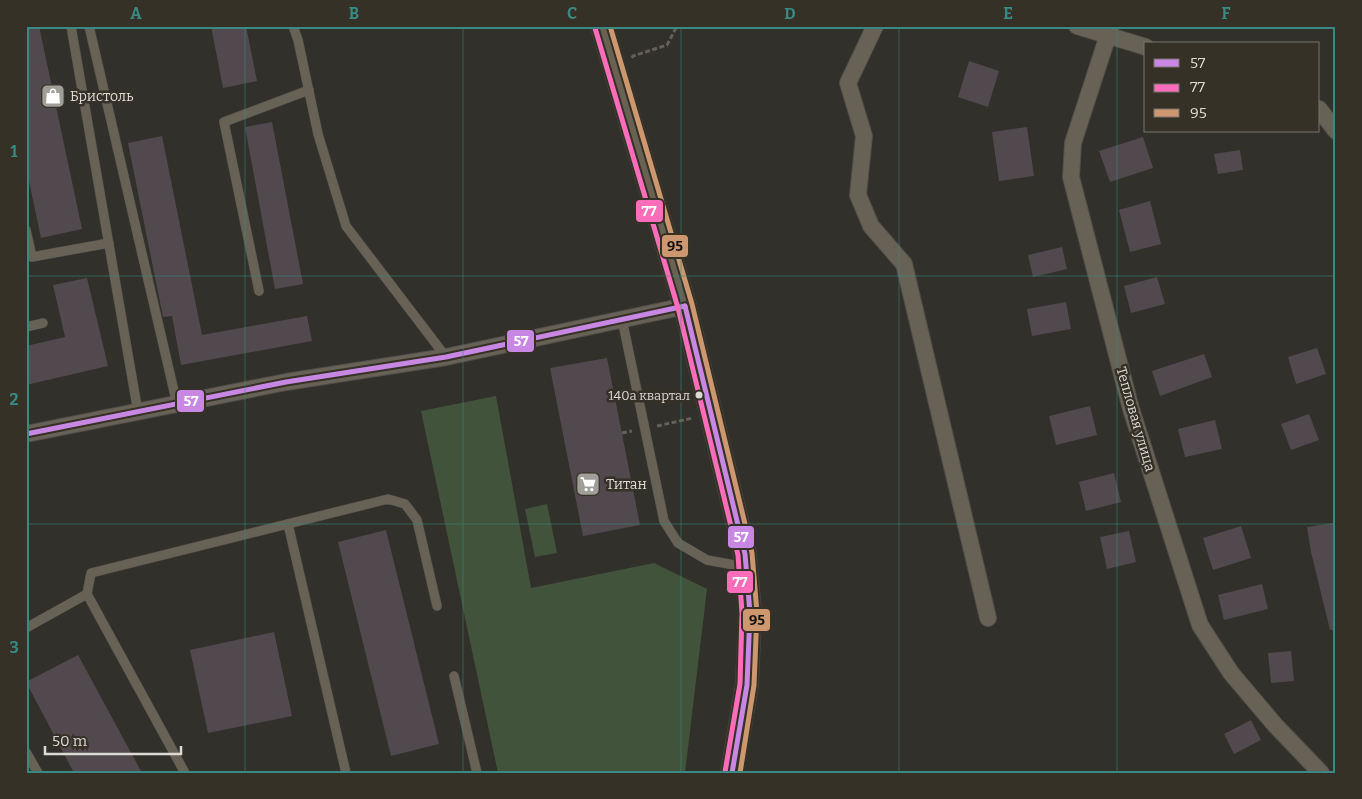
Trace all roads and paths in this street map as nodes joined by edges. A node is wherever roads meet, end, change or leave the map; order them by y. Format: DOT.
graph roads {
  1 [pos="71,26"];
  2 [pos="89,26"];
  3 [pos="293,26"];
  4 [pos="602,26"];
  5 [pos="678,26"];
  6 [pos="875,26"];
  7 [pos="1077,26"];
  8 [pos="1110,31"];
  9 [pos="1144,46"];
  10 [pos="630,62"];
  11 [pos="309,90"];
  12 [pos="1320,110"];
  13 [pos="1320,111"];
  14 [pos="1336,115"];
  15 [pos="1336,131"];
  16 [pos="26,230"];
  17 [pos="109,242"];
  18 [pos="260,291"];
  19 [pos="685,306"];
  20 [pos="622,320"];
  21 [pos="43,322"];
  22 [pos="26,327"];
  23 [pos="446,357"];
  24 [pos="177,404"];
  25 [pos="138,412"];
  26 [pos="694,418"];
  27 [pos="665,424"];
  28 [pos="26,434"];
  29 [pos="288,524"];
  30 [pos="746,567"];
  31 [pos="87,594"];
  32 [pos="437,606"];
  33 [pos="988,618"];
  34 [pos="26,628"];
  35 [pos="454,676"];
  36 [pos="26,752"];
  37 [pos="38,773"];
  38 [pos="185,773"];
  39 [pos="346,773"];
  40 [pos="477,773"];
  41 [pos="732,773"];
  42 [pos="1321,773"];
  1 -- 17 [label="lane"];
  2 -- 24 [label="lane"];
  3 -- 11 [label="lane"];
  4 -- 19 [label="street"];
  5 -- 10 [label="path"];
  6 -- 33 [label="street"];
  7 -- 8 [label="street"];
  8 -- 9 [label="street"];
  8 -- 42 [label="street, Тепловая улица"];
  11 -- 18 [label="lane"];
  11 -- 23 [label="lane"];
  12 -- 14 [label="street"];
  13 -- 15 [label="street"];
  16 -- 17 [label="lane"];
  17 -- 25 [label="lane"];
  19 -- 20 [label="street"];
  19 -- 30 [label="street"];
  20 -- 23 [label="street"];
  20 -- 30 [label="lane"];
  21 -- 22 [label="lane"];
  23 -- 24 [label="street"];
  24 -- 25 [label="street"];
  25 -- 28 [label="street"];
  26 -- 27 [label="path"];
  29 -- 31 [label="lane"];
  29 -- 32 [label="lane"];
  29 -- 39 [label="lane"];
  30 -- 41 [label="street"];
  31 -- 34 [label="lane"];
  31 -- 38 [label="lane"];
  35 -- 40 [label="lane"];
  36 -- 37 [label="lane"];
}
